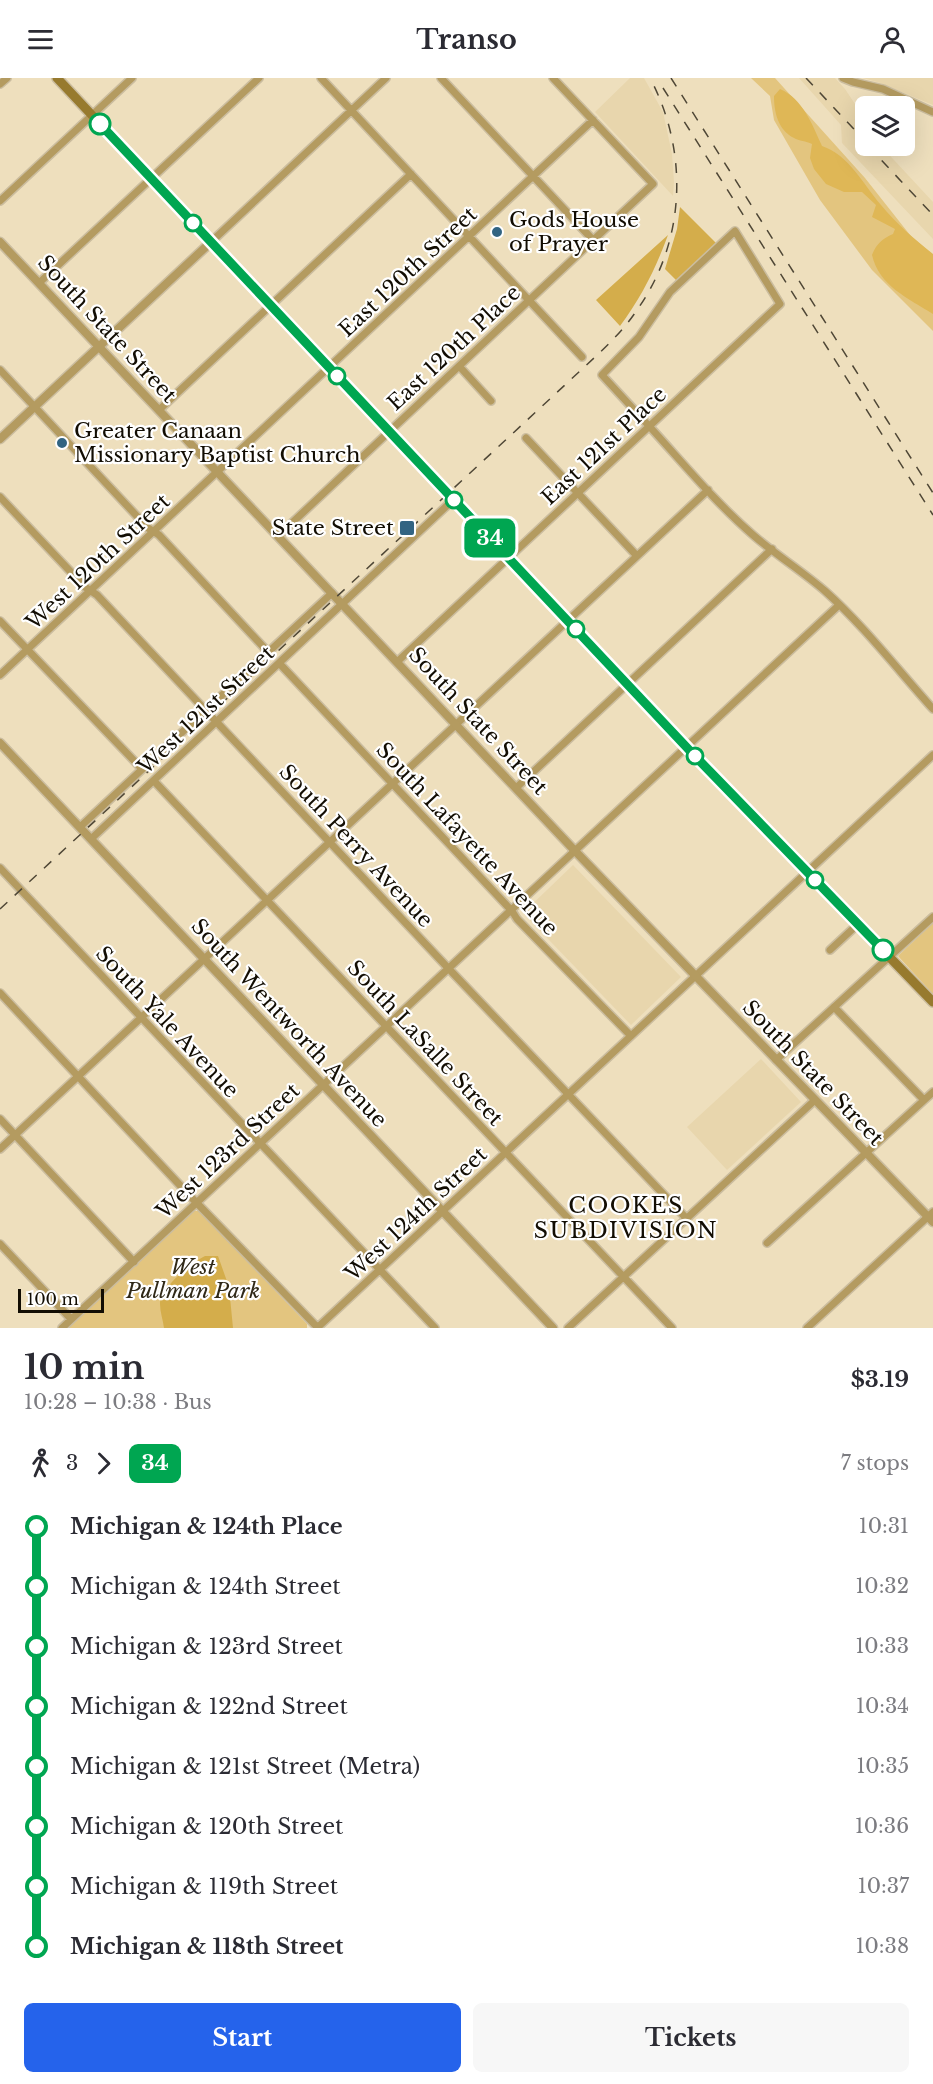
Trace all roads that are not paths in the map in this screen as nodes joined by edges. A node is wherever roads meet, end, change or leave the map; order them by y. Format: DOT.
graph roads {
  1 [pos="7,78"];
  2 [pos="57,78"];
  3 [pos="132,78"];
  4 [pos="259,78"];
  5 [pos="321,78"];
  6 [pos="386,78"];
  7 [pos="553,78"];
  8 [pos="843,78"];
  9 [pos="443,80"];
  10 [pos="0,84"];
  11 [pos="351,110"];
  12 [pos="933,112"];
  13 [pos="92,115"];
  14 [pos="593,120"];
  15 [pos="411,174"];
  16 [pos="534,176"];
  17 [pos="152,178"];
  18 [pos="0,201"];
  19 [pos="470,236"];
  20 [pos="593,240"];
  21 [pos="0,242"];
  22 [pos="211,242"];
  23 [pos="39,283"];
  24 [pos="529,300"];
  25 [pos="270,305"];
  26 [pos="99,346"];
  27 [pos="582,357"];
  28 [pos="459,366"];
  29 [pos="330,368"];
  30 [pos="0,370"];
  31 [pos="491,400"];
  32 [pos="34,406"];
  33 [pos="159,410"];
  34 [pos="649,426"];
  35 [pos="389,432"];
  36 [pos="526,438"];
  37 [pos="0,439"];
  38 [pos="218,473"];
  39 [pos="708,490"];
  40 [pos="577,493"];
  41 [pos="0,497"];
  42 [pos="453,500"];
  43 [pos="154,532"];
  44 [pos="278,536"];
  45 [pos="772,549"];
  46 [pos="637,556"];
  47 [pos="508,557"];
  48 [pos="91,591"];
  49 [pos="332,593"];
  50 [pos="343,604"];
  51 [pos="839,605"];
  52 [pos="0,621"];
  53 [pos="568,621"];
  54 [pos="28,649"];
  55 [pos="268,652"];
  56 [pos="397,662"];
  57 [pos="279,663"];
  58 [pos="0,675"];
  59 [pos="628,684"];
  60 [pos="933,709"];
  61 [pos="205,710"];
  62 [pos="216,722"];
  63 [pos="457,725"];
  64 [pos="0,743"];
  65 [pos="687,748"];
  66 [pos="933,755"];
  67 [pos="142,769"];
  68 [pos="154,781"];
  69 [pos="393,784"];
  70 [pos="516,788"];
  71 [pos="80,827"];
  72 [pos="91,839"];
  73 [pos="330,843"];
  74 [pos="576,852"];
  75 [pos="0,868"];
  76 [pos="807,872"];
  77 [pos="267,901"];
  78 [pos="512,911"];
  79 [pos="933,917"];
  80 [pos="858,924"];
  81 [pos="830,950"];
  82 [pos="889,957"];
  83 [pos="204,959"];
  84 [pos="449,969"];
  85 [pos="695,977"];
  86 [pos="0,993"];
  87 [pos="933,1002"];
  88 [pos="834,1007"];
  89 [pos="141,1018"];
  90 [pos="387,1027"];
  91 [pos="631,1036"];
  92 [pos="776,1060"];
  93 [pos="78,1076"];
  94 [pos="323,1086"];
  95 [pos="933,1092"];
  96 [pos="568,1095"];
  97 [pos="815,1100"];
  98 [pos="924,1100"];
  99 [pos="0,1119"];
  100 [pos="15,1135"];
  101 [pos="260,1144"];
  102 [pos="0,1149"];
  103 [pos="506,1153"];
  104 [pos="866,1153"];
  105 [pos="197,1203"];
  106 [pos="442,1211"];
  107 [pos="931,1217"];
  108 [pos="687,1219"];
  109 [pos="767,1243"];
  110 [pos="0,1244"];
  111 [pos="134,1262"];
  112 [pos="379,1270"];
  113 [pos="624,1277"];
  114 [pos="71,1319"];
  115 [pos="62,1328"];
  116 [pos="317,1328"];
  117 [pos="435,1328"];
  118 [pos="553,1328"];
  119 [pos="568,1328"];
  120 [pos="672,1328"];
  121 [pos="807,1328"];
  1 -- 10 [label="street"];
  2 -- 13 [label="main road"];
  3 -- 13 [label="street"];
  4 -- 17 [label="street"];
  5 -- 11 [label="street"];
  6 -- 11 [label="street"];
  7 -- 14 [label="street"];
  8 -- 12 [label="street"];
  9 -- 16 [label="street"];
  11 -- 15 [label="street"];
  11 -- 22 [label="street"];
  13 -- 17 [label="main road"];
  13 -- 18 [label="street"];
  14 -- 16 [label="street, East 120th Street"];
  14 -- 20 [label="street, East 120th Place"];
  15 -- 19 [label="street"];
  15 -- 25 [label="street"];
  16 -- 19 [label="street, East 120th Street"];
  16 -- 20 [label="street"];
  17 -- 22 [label="main road"];
  17 -- 23 [label="street"];
  19 -- 24 [label="street"];
  19 -- 29 [label="street, East 120th Street"];
  20 -- 24 [label="street, East 120th Place"];
  21 -- 23 [label="street, South State Street"];
  22 -- 25 [label="main road"];
  22 -- 26 [label="street"];
  23 -- 26 [label="street, South State Street"];
  24 -- 27 [label="street"];
  24 -- 28 [label="street, East 120th Place"];
  25 -- 29 [label="main road"];
  25 -- 33 [label="street"];
  26 -- 32 [label="street"];
  26 -- 33 [label="street, South State Street"];
  28 -- 31 [label="street"];
  28 -- 35 [label="street, East 120th Place"];
  29 -- 35 [label="main road"];
  29 -- 38 [label="street, East 120th Street"];
  30 -- 32 [label="street"];
  32 -- 37 [label="street"];
  32 -- 43 [label="street"];
  33 -- 38 [label="street, South State Street"];
  34 -- 34 [label="street, East 121st Place"];
  34 -- 39 [label="street"];
  34 -- 40 [label="street, East 121st Place"];
  35 -- 42 [label="main road"];
  35 -- 44 [label="street, East 120th Place"];
  36 -- 40 [label="street"];
  38 -- 43 [label="street, West 120th Street"];
  38 -- 44 [label="street, South State Street"];
  39 -- 45 [label="street"];
  39 -- 46 [label="street"];
  40 -- 46 [label="street"];
  40 -- 47 [label="street, East 121st Place"];
  41 -- 48 [label="street, South Perry Avenue"];
  42 -- 47 [label="main road"];
  42 -- 50 [label="street, West 121st Street"];
  43 -- 48 [label="street, West 120th Street"];
  43 -- 55 [label="street"];
  44 -- 49 [label="street, South State Street"];
  45 -- 51 [label="street"];
  45 -- 59 [label="street"];
  46 -- 53 [label="street"];
  47 -- 53 [label="main road"];
  47 -- 56 [label="street, East 121st Place"];
  48 -- 54 [label="street, West 120th Street"];
  48 -- 61 [label="street, South Perry Avenue"];
  49 -- 50 [label="street, South State Street"];
  49 -- 55 [label="street, West 121st Street"];
  50 -- 56 [label="street, South State Street"];
  50 -- 57 [label="street, West 121st Street"];
  51 -- 60 [label="street"];
  51 -- 65 [label="street, West 123rd Street"];
  52 -- 54 [label="street"];
  53 -- 59 [label="main road"];
  53 -- 63 [label="street"];
  54 -- 58 [label="street, West 120th Street"];
  54 -- 67 [label="street"];
  55 -- 61 [label="street, West 121st Street"];
  56 -- 63 [label="street, South State Street"];
  57 -- 62 [label="street, West 121st Street"];
  57 -- 69 [label="street, South Lafayette Avenue"];
  59 -- 65 [label="main road"];
  59 -- 70 [label="street"];
  61 -- 62 [label="street, South Perry Avenue"];
  61 -- 67 [label="street, West 121st Street"];
  62 -- 68 [label="street, West 121st Street"];
  62 -- 73 [label="street, South Perry Avenue"];
  63 -- 69 [label="street"];
  63 -- 70 [label="street, South State Street"];
  64 -- 71 [label="street, South Wentworth Avenue"];
  65 -- 74 [label="street, West 123rd Street"];
  65 -- 76 [label="main road"];
  66 -- 76 [label="street, West 124th Street"];
  67 -- 71 [label="street, West 121st Street"];
  68 -- 72 [label="street, West 121st Street"];
  68 -- 77 [label="street, South LaSalle Street"];
  69 -- 73 [label="street"];
  69 -- 78 [label="street, South Lafayette Avenue"];
  70 -- 74 [label="street, South State Street"];
  71 -- 72 [label="street, South Wentworth Avenue"];
  72 -- 83 [label="street, South Wentworth Avenue"];
  73 -- 77 [label="street"];
  73 -- 84 [label="street, South Perry Avenue"];
  74 -- 78 [label="street, West 123rd Street"];
  74 -- 85 [label="street, South State Street"];
  75 -- 89 [label="street, South Yale Avenue"];
  76 -- 80 [label="main road"];
  76 -- 85 [label="street, West 124th Street"];
  77 -- 83 [label="street"];
  77 -- 90 [label="street, South LaSalle Street"];
  78 -- 84 [label="street, West 123rd Street"];
  78 -- 91 [label="street, South Lafayette Avenue"];
  79 -- 82 [label="street"];
  80 -- 81 [label="street"];
  80 -- 82 [label="main road"];
  82 -- 87 [label="main road"];
  82 -- 88 [label="street"];
  83 -- 89 [label="street"];
  83 -- 94 [label="street, South Wentworth Avenue"];
  84 -- 90 [label="street, West 123rd Street"];
  84 -- 96 [label="street, South Perry Avenue"];
  85 -- 91 [label="street, West 124th Street"];
  85 -- 92 [label="street, South State Street"];
  86 -- 93 [label="street"];
  88 -- 92 [label="street"];
  88 -- 98 [label="street"];
  89 -- 93 [label="street"];
  89 -- 101 [label="street, South Yale Avenue"];
  90 -- 94 [label="street, West 123rd Street"];
  90 -- 103 [label="street, South LaSalle Street"];
  91 -- 96 [label="street, West 124th Street"];
  92 -- 97 [label="street, South State Street"];
  93 -- 100 [label="street"];
  93 -- 105 [label="street"];
  94 -- 101 [label="street, West 123rd Street"];
  94 -- 106 [label="street, South Wentworth Avenue"];
  95 -- 98 [label="street"];
  96 -- 103 [label="street, West 124th Street"];
  96 -- 108 [label="street, South Perry Avenue"];
  97 -- 104 [label="street, South State Street"];
  97 -- 108 [label="street"];
  98 -- 104 [label="street"];
  99 -- 100 [label="street"];
  100 -- 102 [label="street"];
  100 -- 111 [label="street"];
  101 -- 105 [label="street, West 123rd Street"];
  101 -- 112 [label="street, South Yale Avenue"];
  103 -- 106 [label="street, West 124th Street"];
  103 -- 113 [label="street, South LaSalle Street"];
  104 -- 107 [label="street, South State Street"];
  104 -- 109 [label="street"];
  105 -- 111 [label="street, West 123rd Street"];
  105 -- 116 [label="street"];
  106 -- 112 [label="street, West 124th Street"];
  106 -- 118 [label="street, South Wentworth Avenue"];
  107 -- 121 [label="street"];
  108 -- 113 [label="street"];
  110 -- 114 [label="street"];
  111 -- 114 [label="street, West 123rd Street"];
  112 -- 116 [label="street, West 124th Street"];
  112 -- 117 [label="street, South Yale Avenue"];
  113 -- 119 [label="street"];
  113 -- 120 [label="street, South LaSalle Street"];
  114 -- 115 [label="street, West 123rd Street"];
}
